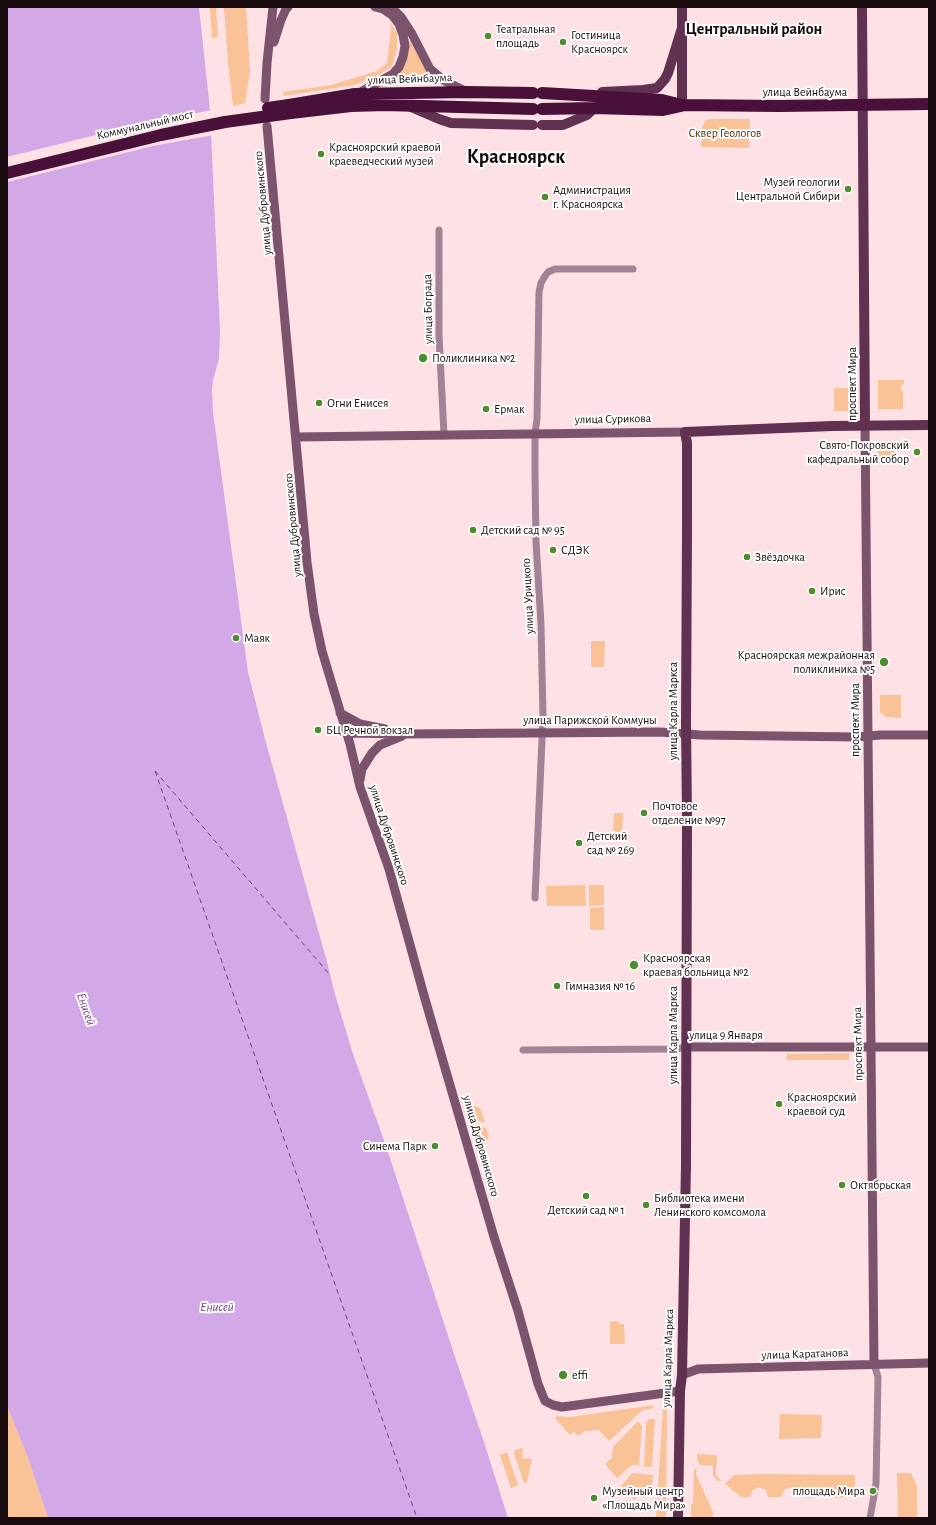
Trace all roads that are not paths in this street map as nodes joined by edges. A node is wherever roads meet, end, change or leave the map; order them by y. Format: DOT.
graph roads {
  1 [pos="274,7"];
  2 [pos="288,7"];
  3 [pos="375,7"];
  4 [pos="392,7"];
  5 [pos="682,7"];
  6 [pos="862,7"];
  7 [pos="682,28"];
  8 [pos="267,63"];
  9 [pos="467,92"];
  10 [pos="355,94"];
  11 [pos="566,94"];
  12 [pos="265,99"];
  13 [pos="929,104"];
  14 [pos="863,105"];
  15 [pos="410,106"];
  16 [pos="682,106"];
  17 [pos="594,108"];
  18 [pos="290,109"];
  19 [pos="267,126"];
  20 [pos="7,166"];
  21 [pos="7,173"];
  22 [pos="438,230"];
  23 [pos="633,269"];
  24 [pos="865,425"];
  25 [pos="929,425"];
  26 [pos="685,432"];
  27 [pos="535,433"];
  28 [pos="444,435"];
  29 [pos="297,437"];
  30 [pos="340,713"];
  31 [pos="347,733"];
  32 [pos="542,733"];
  33 [pos="406,734"];
  34 [pos="686,734"];
  35 [pos="929,735"];
  36 [pos="868,736"];
  37 [pos="359,783"];
  38 [pos="535,898"];
  39 [pos="686,1047"];
  40 [pos="872,1047"];
  41 [pos="929,1047"];
  42 [pos="523,1050"];
  43 [pos="929,1363"];
  44 [pos="874,1364"];
  45 [pos="682,1376"];
  46 [pos="680,1391"];
  47 [pos="678,1518"];
  48 [pos="870,1518"];
  1 -- 8 [label="main road"];
  2 -- 8 [label="main road"];
  3 -- 10 [label="main road"];
  4 -- 9 [label="main road"];
  5 -- 7 [label="main road"];
  6 -- 14 [label="main road, проспект Мира"];
  7 -- 11 [label="main road"];
  7 -- 16 [label="main road"];
  8 -- 12 [label="main road"];
  9 -- 10 [label="highway, улица Вейнбаума"];
  9 -- 11 [label="highway, улица Вейнбаума"];
  10 -- 18 [label="highway, улица Вейнбаума"];
  11 -- 16 [label="highway, улица Вейнбаума"];
  13 -- 14 [label="highway, улица Вейнбаума"];
  14 -- 16 [label="highway, улица Вейнбаума"];
  14 -- 24 [label="main road, проспект Мира"];
  15 -- 17 [label="highway, улица Вейнбаума"];
  15 -- 17 [label="main road"];
  15 -- 18 [label="highway, улица Вейнбаума"];
  16 -- 17 [label="highway, улица Вейнбаума"];
  18 -- 20 [label="highway, Коммунальный мост, bridge"];
  18 -- 21 [label="highway, Коммунальный мост, bridge"];
  19 -- 29 [label="main road, улица Дубровинского"];
  22 -- 28 [label="street, улица Бограда"];
  23 -- 27 [label="street, улица Урицкого"];
  24 -- 25 [label="main road, улица Сурикова"];
  24 -- 26 [label="main road, улица Сурикова"];
  24 -- 36 [label="main road, проспект Мира"];
  26 -- 27 [label="main road, улица Сурикова"];
  26 -- 34 [label="main road, улица Карла Маркса"];
  27 -- 28 [label="main road, улица Сурикова"];
  27 -- 32 [label="street, улица Урицкого"];
  28 -- 29 [label="main road, улица Сурикова"];
  29 -- 30 [label="main road, улица Дубровинского"];
  30 -- 31 [label="main road, улица Дубровинского"];
  30 -- 33 [label="main road"];
  31 -- 33 [label="main road, улица Парижской Коммуны"];
  31 -- 37 [label="main road, улица Дубровинского"];
  32 -- 33 [label="main road, улица Парижской Коммуны"];
  32 -- 34 [label="main road, улица Парижской Коммуны"];
  32 -- 38 [label="street, улица Урицкого"];
  33 -- 37 [label="main road"];
  34 -- 36 [label="main road, улица Парижской Коммуны"];
  34 -- 39 [label="main road, улица Карла Маркса"];
  35 -- 36 [label="main road, улица Парижской Коммуны"];
  36 -- 40 [label="main road, проспект Мира"];
  37 -- 46 [label="main road, улица Дубровинского"];
  39 -- 40 [label="main road, улица 9 Января"];
  39 -- 42 [label="street, улица 9 Января"];
  39 -- 45 [label="main road, улица Карла Маркса"];
  40 -- 41 [label="main road, улица 9 Января"];
  40 -- 44 [label="main road, проспект Мира"];
  43 -- 44 [label="main road, улица Каратанова"];
  44 -- 45 [label="main road, улица Каратанова"];
  44 -- 48 [label="street, проспект Мира"];
  45 -- 46 [label="main road, улица Карла Маркса"];
  46 -- 47 [label="main road, улица Карла Маркса"];
}
